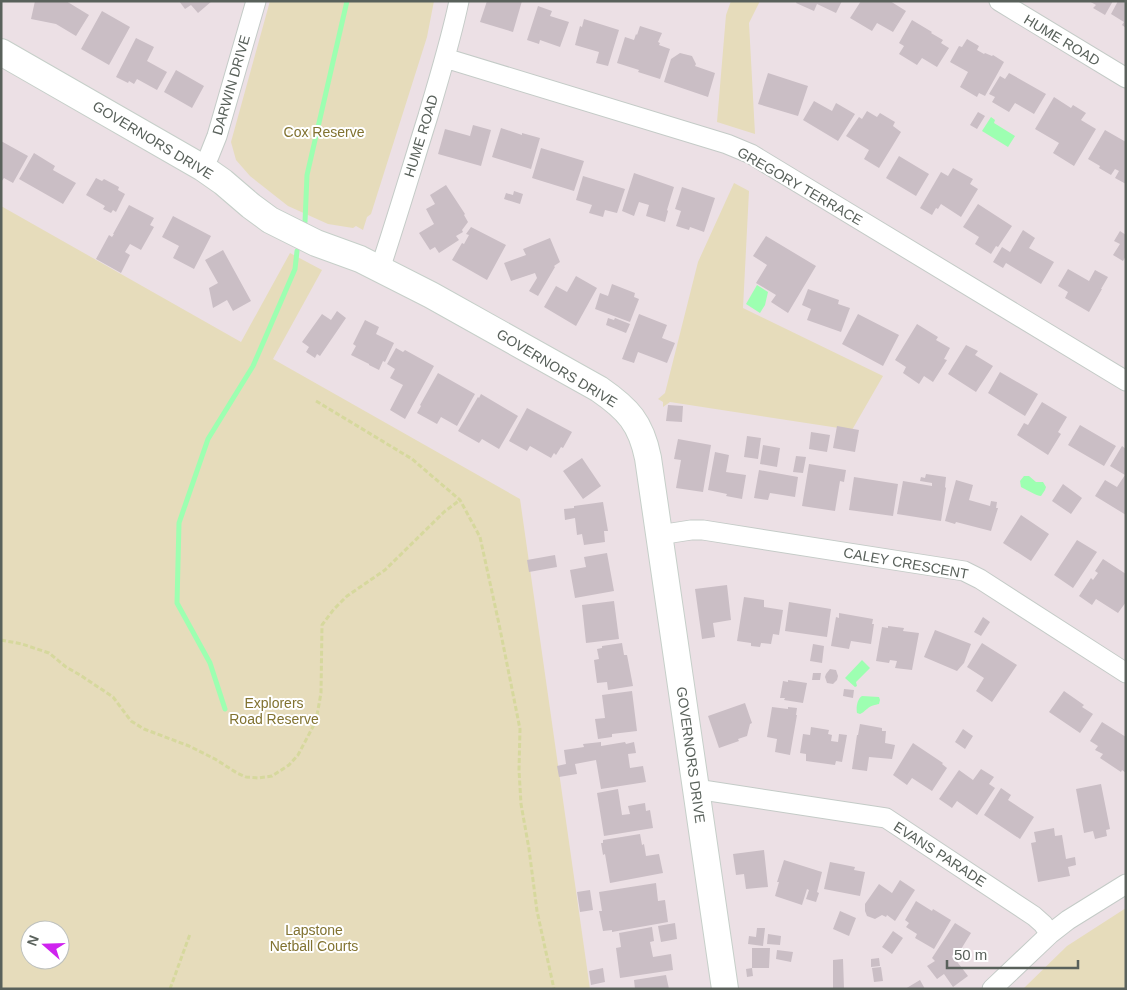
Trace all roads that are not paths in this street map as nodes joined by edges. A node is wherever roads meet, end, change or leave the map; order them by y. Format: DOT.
graph roads {
  1 [pos="256,1"];
  2 [pos="459,1"];
  3 [pos="999,1"];
  4 [pos="1,52"];
  5 [pos="445,58"];
  6 [pos="1126,78"];
  7 [pos="203,168"];
  8 [pos="380,269"];
  9 [pos="1126,381"];
  10 [pos="659,536"];
  11 [pos="1126,673"];
  12 [pos="696,789"];
  13 [pos="1126,884"];
  14 [pos="1050,934"];
  15 [pos="725,989"];
  16 [pos="992,989"];
  1 -- 7 [label="street, DARWIN DRIVE"];
  2 -- 5 [label="street, HUME ROAD"];
  3 -- 6 [label="street, HUME ROAD"];
  4 -- 7 [label="main road, GOVERNORS DRIVE"];
  5 -- 8 [label="street, HUME ROAD"];
  5 -- 9 [label="street, GREGORY TERRACE"];
  7 -- 8 [label="main road, GOVERNORS DRIVE"];
  8 -- 10 [label="main road, GOVERNORS DRIVE"];
  10 -- 11 [label="street, CALEY CRESCENT"];
  10 -- 12 [label="main road, GOVERNORS DRIVE"];
  12 -- 14 [label="street, EVANS PARADE"];
  12 -- 15 [label="main road, GOVERNORS DRIVE"];
  13 -- 14 [label="street"];
  14 -- 16 [label="street"];
}
